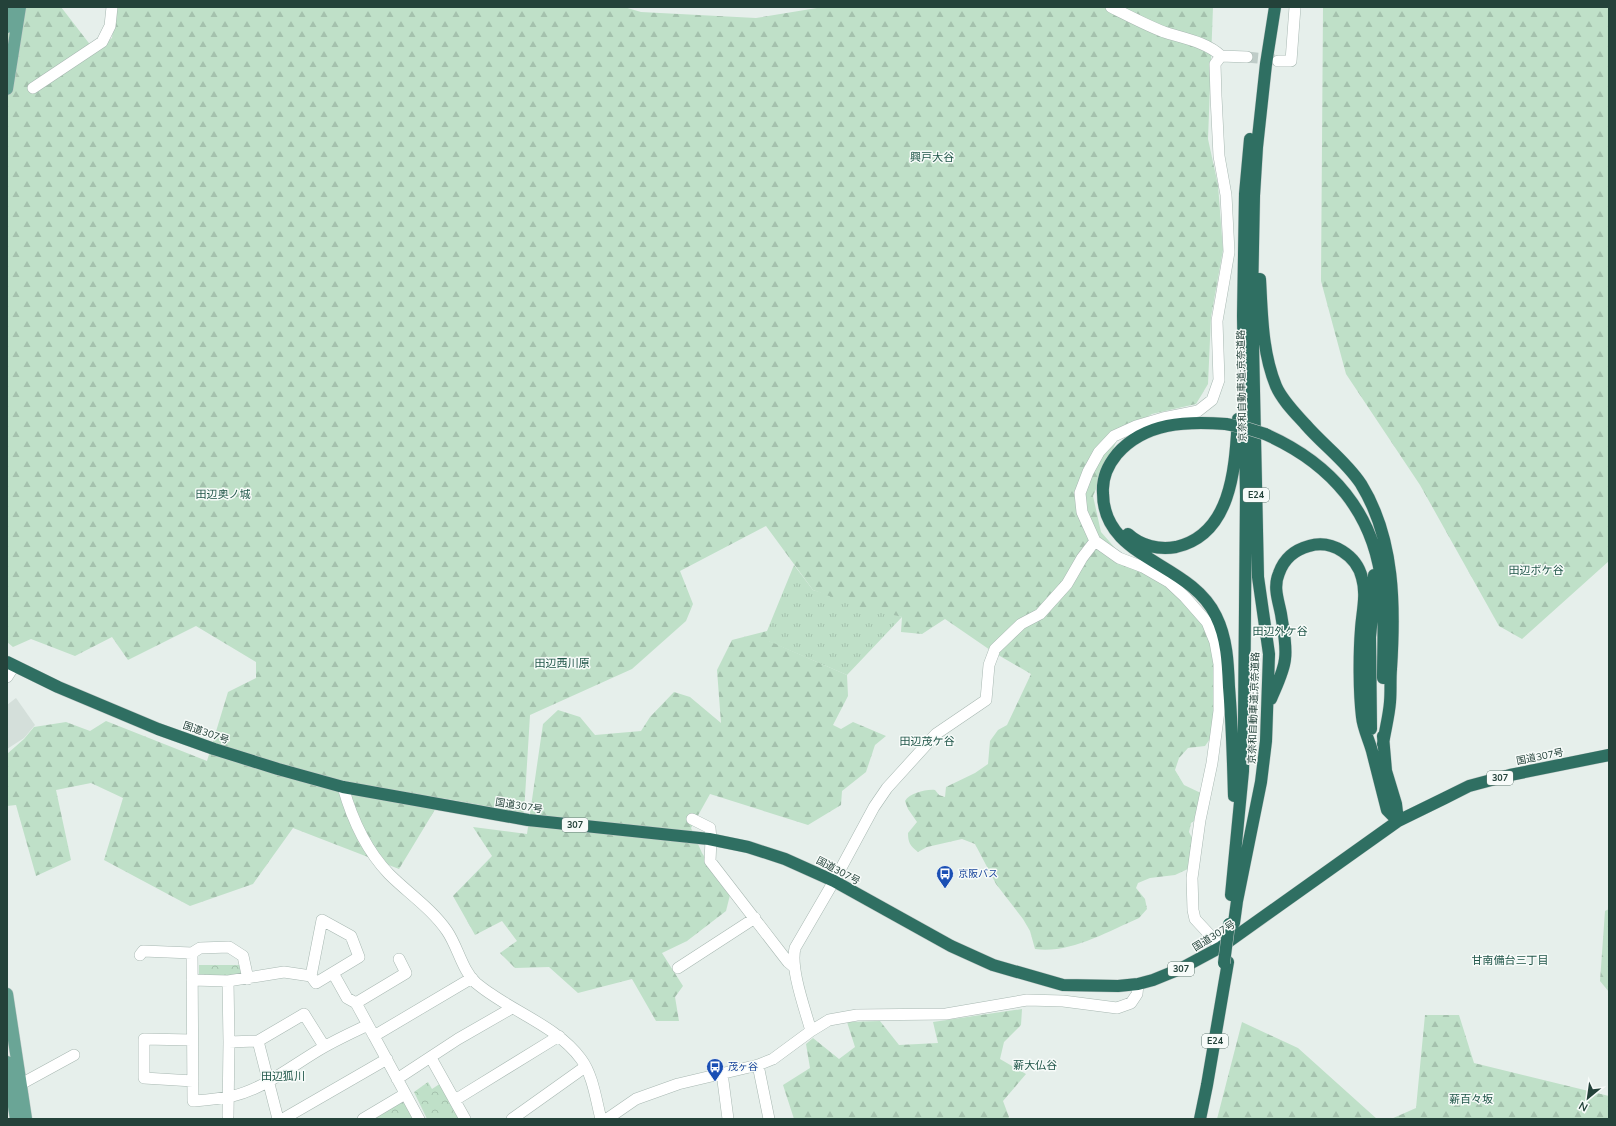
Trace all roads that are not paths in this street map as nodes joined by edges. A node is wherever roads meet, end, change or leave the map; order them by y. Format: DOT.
graph roads {
  1 [pos="10,7"];
  2 [pos="20,7"];
  3 [pos="112,7"];
  4 [pos="1111,7"];
  5 [pos="1269,7"];
  6 [pos="1275,7"];
  7 [pos="1295,7"];
  8 [pos="7,26"];
  9 [pos="1221,56"];
  10 [pos="1247,57"];
  11 [pos="1278,61"];
  12 [pos="33,88"];
  13 [pos="7,89"];
  14 [pos="1254,196"];
  15 [pos="1245,208"];
  16 [pos="1227,428"];
  17 [pos="1265,438"];
  18 [pos="1095,541"];
  19 [pos="10,664"];
  20 [pos="7,677"];
  21 [pos="1267,710"];
  22 [pos="1383,744"];
  23 [pos="1372,752"];
  24 [pos="1609,755"];
  25 [pos="343,787"];
  26 [pos="692,819"];
  27 [pos="1398,821"];
  28 [pos="711,840"];
  29 [pos="834,880"];
  30 [pos="1231,900"];
  31 [pos="755,918"];
  32 [pos="1232,923"];
  33 [pos="1221,947"];
  34 [pos="192,952"];
  35 [pos="140,955"];
  36 [pos="399,958"];
  37 [pos="1226,962"];
  38 [pos="678,968"];
  39 [pos="795,968"];
  40 [pos="333,973"];
  41 [pos="311,976"];
  42 [pos="472,978"];
  43 [pos="248,979"];
  44 [pos="192,980"];
  45 [pos="228,981"];
  46 [pos="1138,984"];
  47 [pos="7,994"];
  48 [pos="356,1003"];
  49 [pos="512,1008"];
  50 [pos="368,1025"];
  51 [pos="811,1031"];
  52 [pos="374,1036"];
  53 [pos="559,1036"];
  54 [pos="192,1040"];
  55 [pos="258,1041"];
  56 [pos="229,1042"];
  57 [pos="324,1046"];
  58 [pos="74,1055"];
  59 [pos="431,1058"];
  60 [pos="387,1059"];
  61 [pos="7,1062"];
  62 [pos="758,1065"];
  63 [pos="585,1067"];
  64 [pos="722,1073"];
  65 [pos="397,1079"];
  66 [pos="193,1081"];
  67 [pos="268,1082"];
  68 [pos="21,1084"];
  69 [pos="405,1094"];
  70 [pos="228,1097"];
  71 [pos="455,1100"];
  72 [pos="228,1116"];
  73 [pos="16,1119"];
  74 [pos="26,1119"];
  75 [pos="278,1119"];
  76 [pos="283,1119"];
  77 [pos="363,1119"];
  78 [pos="419,1119"];
  79 [pos="466,1119"];
  80 [pos="512,1119"];
  81 [pos="601,1119"];
  82 [pos="607,1119"];
  83 [pos="728,1119"];
  84 [pos="770,1119"];
  85 [pos="1195,1119"];
  86 [pos="1200,1119"];
  1 -- 8 [label="main road"];
  2 -- 13 [label="main road"];
  3 -- 12 [label="street"];
  4 -- 9 [label="street"];
  5 -- 15 [label="highway, 京奈和自動車道;京奈道路 / E24"];
  6 -- 14 [label="highway, 京奈和自動車道;京奈道路 / E24"];
  7 -- 11 [label="street"];
  9 -- 10 [label="street"];
  9 -- 18 [label="street"];
  14 -- 21 [label="highway, 京奈和自動車道;京奈道路 / E24"];
  14 -- 22 [label="highway"];
  15 -- 16 [label="highway"];
  15 -- 30 [label="highway, 京奈和自動車道;京奈道路 / E24"];
  16 -- 17 [label="highway"];
  16 -- 30 [label="highway"];
  17 -- 22 [label="highway"];
  17 -- 23 [label="highway"];
  18 -- 29 [label="street"];
  18 -- 33 [label="street"];
  19 -- 20 [label="street"];
  19 -- 25 [label="highway, 国道307号 / 307"];
  21 -- 23 [label="highway"];
  21 -- 32 [label="highway, 京奈和自動車道;京奈道路 / E24"];
  22 -- 27 [label="highway"];
  23 -- 27 [label="highway"];
  24 -- 27 [label="highway, 国道307号 / 307"];
  25 -- 28 [label="highway, 国道307号 / 307"];
  25 -- 42 [label="street"];
  26 -- 28 [label="street"];
  27 -- 33 [label="highway, 国道307号 / 307"];
  28 -- 29 [label="highway, 国道307号 / 307"];
  28 -- 31 [label="street"];
  29 -- 39 [label="street"];
  29 -- 46 [label="highway, 国道307号 / 307"];
  30 -- 32 [label="highway, 京奈和自動車道;京奈道路 / E24"];
  31 -- 38 [label="street"];
  31 -- 39 [label="street"];
  32 -- 37 [label="highway, 京奈和自動車道;京奈道路 / E24"];
  33 -- 46 [label="highway, 国道307号 / 307"];
  34 -- 35 [label="street"];
  34 -- 43 [label="street"];
  34 -- 44 [label="street"];
  36 -- 48 [label="street"];
  37 -- 85 [label="highway, 京奈和自動車道;京奈道路 / E24"];
  37 -- 86 [label="highway, 京奈和自動車道;京奈道路 / E24"];
  39 -- 51 [label="street"];
  40 -- 41 [label="street"];
  40 -- 41 [label="street"];
  40 -- 48 [label="street"];
  41 -- 43 [label="street"];
  42 -- 49 [label="street"];
  42 -- 52 [label="street"];
  43 -- 45 [label="street"];
  44 -- 45 [label="street"];
  44 -- 54 [label="street"];
  45 -- 56 [label="street"];
  46 -- 51 [label="street"];
  47 -- 68 [label="main road"];
  48 -- 50 [label="street"];
  49 -- 53 [label="street"];
  49 -- 59 [label="street"];
  50 -- 52 [label="street"];
  50 -- 57 [label="street"];
  51 -- 62 [label="street"];
  52 -- 60 [label="street"];
  53 -- 63 [label="street"];
  53 -- 71 [label="street"];
  54 -- 66 [label="street"];
  54 -- 66 [label="street"];
  55 -- 56 [label="street"];
  55 -- 57 [label="street"];
  55 -- 67 [label="street"];
  56 -- 70 [label="street"];
  57 -- 67 [label="street"];
  58 -- 68 [label="street"];
  59 -- 65 [label="street"];
  59 -- 71 [label="street"];
  60 -- 65 [label="street"];
  60 -- 76 [label="street"];
  61 -- 73 [label="main road"];
  62 -- 64 [label="street"];
  62 -- 84 [label="street"];
  63 -- 80 [label="street"];
  63 -- 81 [label="street"];
  64 -- 82 [label="street"];
  64 -- 83 [label="street"];
  65 -- 69 [label="street"];
  66 -- 70 [label="street"];
  67 -- 70 [label="street"];
  67 -- 75 [label="street"];
  68 -- 74 [label="main road"];
  69 -- 77 [label="street"];
  69 -- 78 [label="street"];
  70 -- 72 [label="street"];
  71 -- 79 [label="street"];
}
